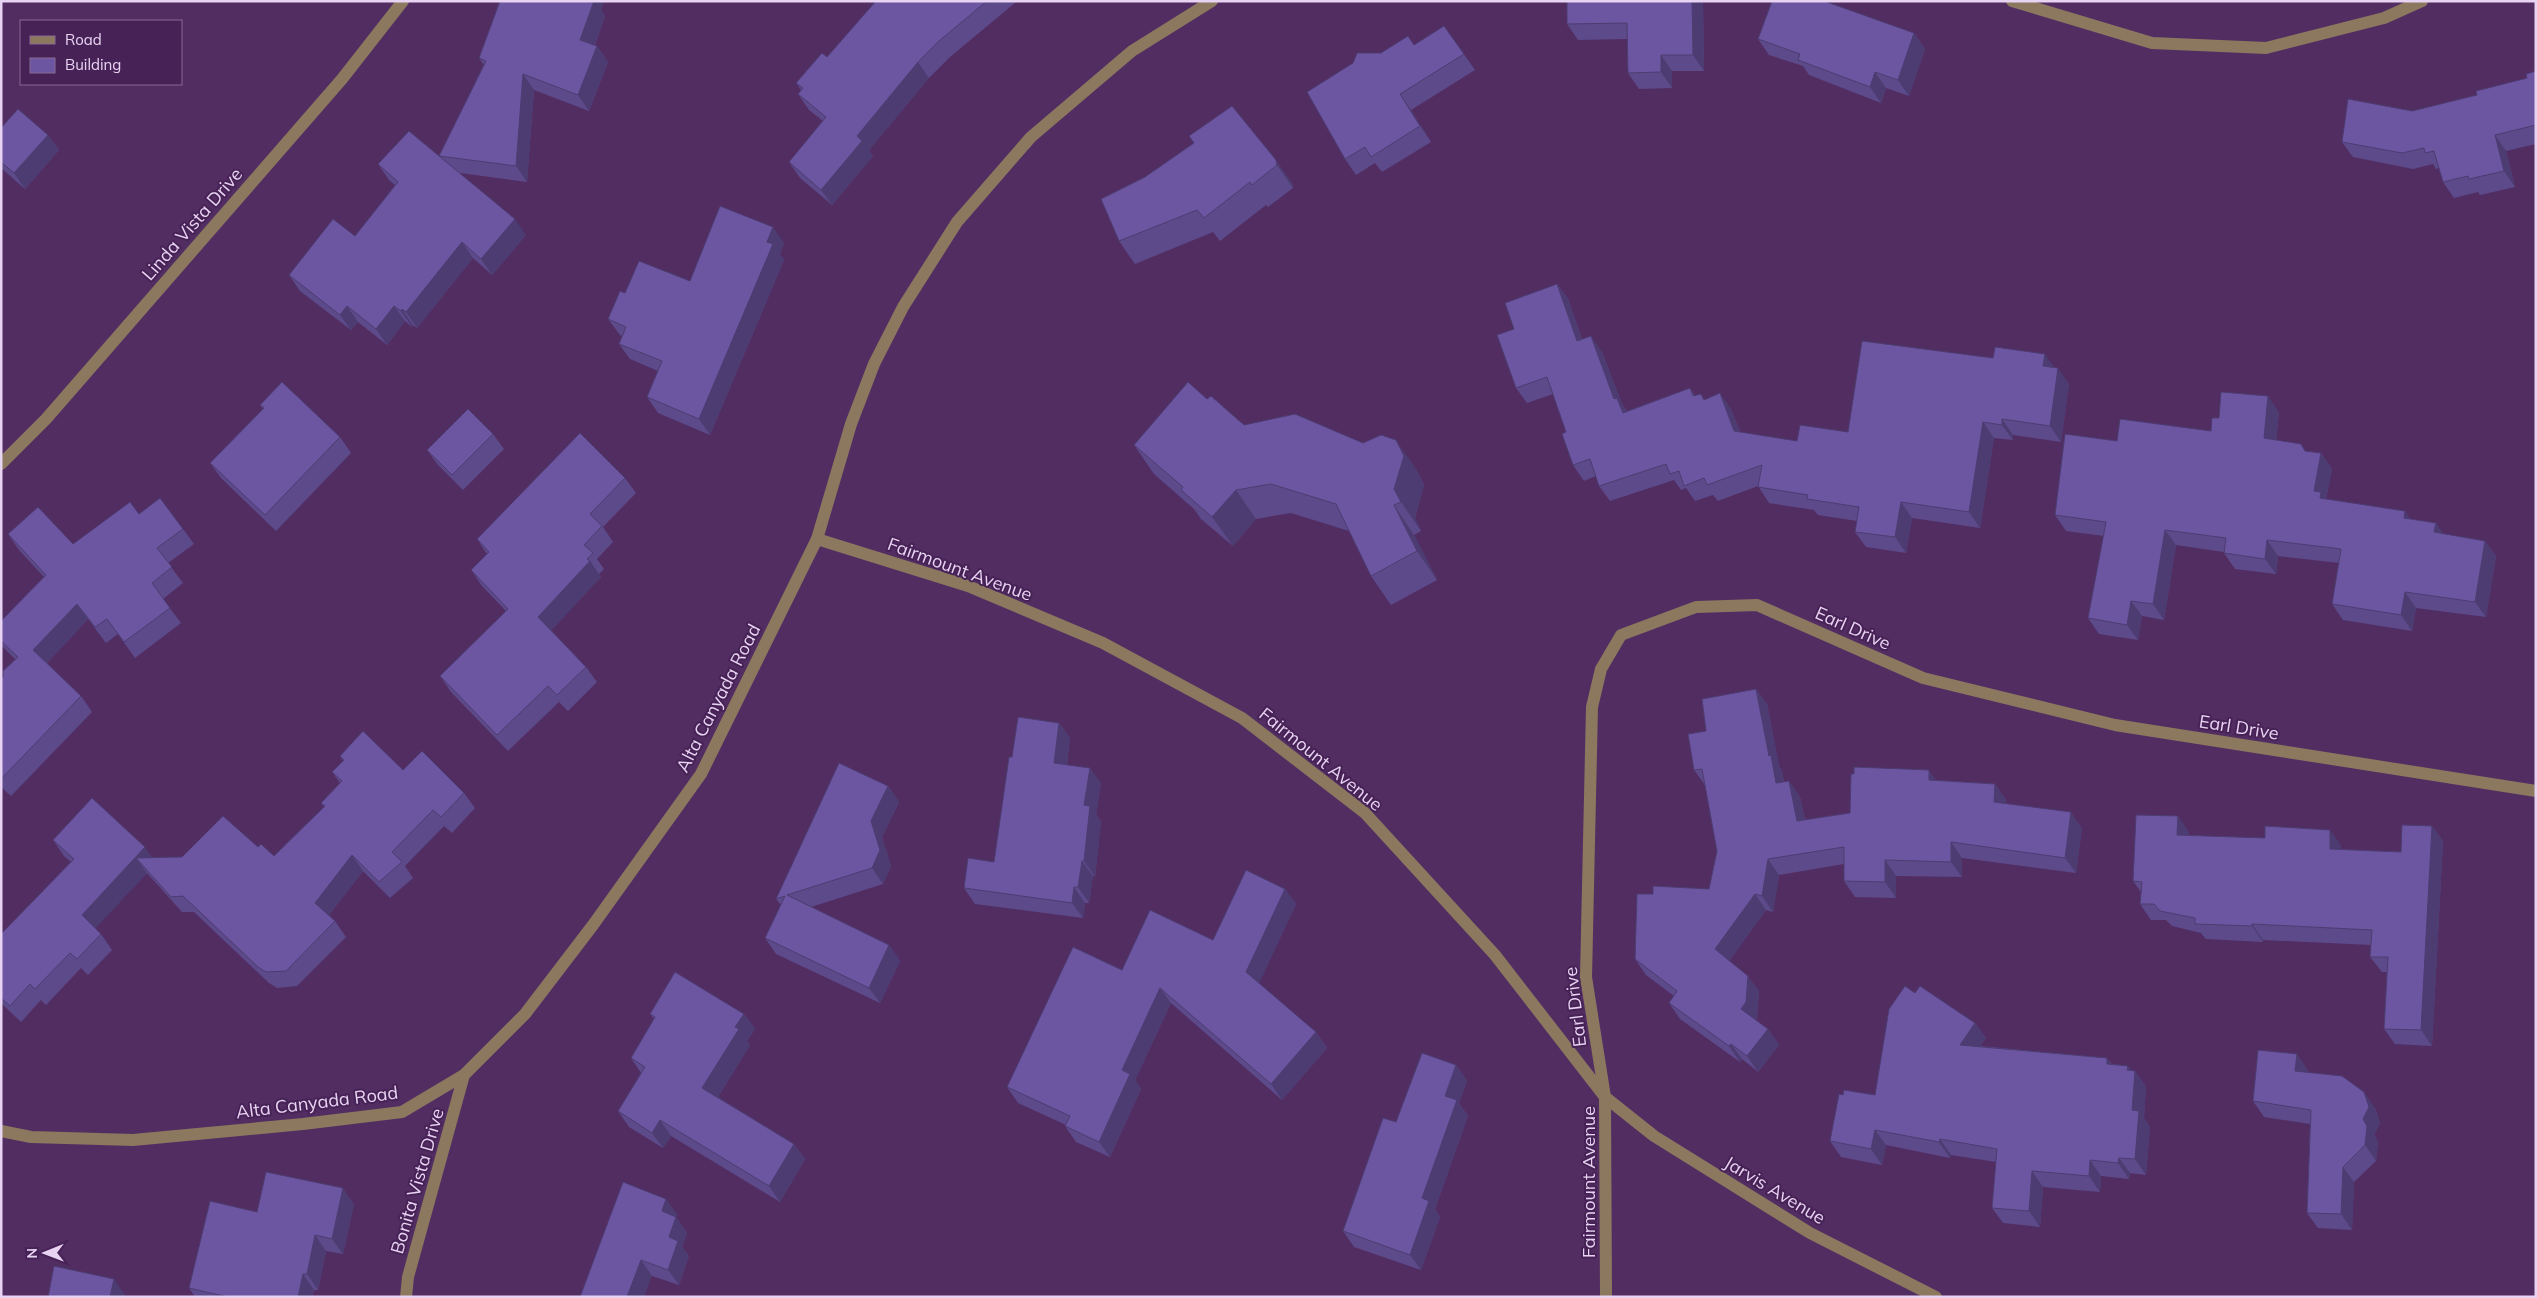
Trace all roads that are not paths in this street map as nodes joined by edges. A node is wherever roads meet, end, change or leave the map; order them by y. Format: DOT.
graph roads {
  1 [pos="403,1"];
  2 [pos="1212,1"];
  3 [pos="2012,1"];
  4 [pos="2422,1"];
  5 [pos="1,464"];
  6 [pos="817,539"];
  7 [pos="2536,791"];
  8 [pos="464,1075"];
  9 [pos="1605,1097"];
  10 [pos="1,1131"];
  11 [pos="406,1297"];
  12 [pos="1606,1297"];
  13 [pos="1936,1297"];
  1 -- 5 [label="street, Linda Vista Drive"];
  2 -- 6 [label="street, Alta Canyada Road"];
  3 -- 4 [label="street"];
  6 -- 8 [label="street, Alta Canyada Road"];
  6 -- 9 [label="street, Fairmount Avenue"];
  7 -- 9 [label="street, Earl Drive"];
  8 -- 10 [label="street, Alta Canyada Road"];
  8 -- 11 [label="street, Bonita Vista Drive"];
  9 -- 12 [label="street, Fairmount Avenue"];
  9 -- 13 [label="street, Jarvis Avenue"];
}
